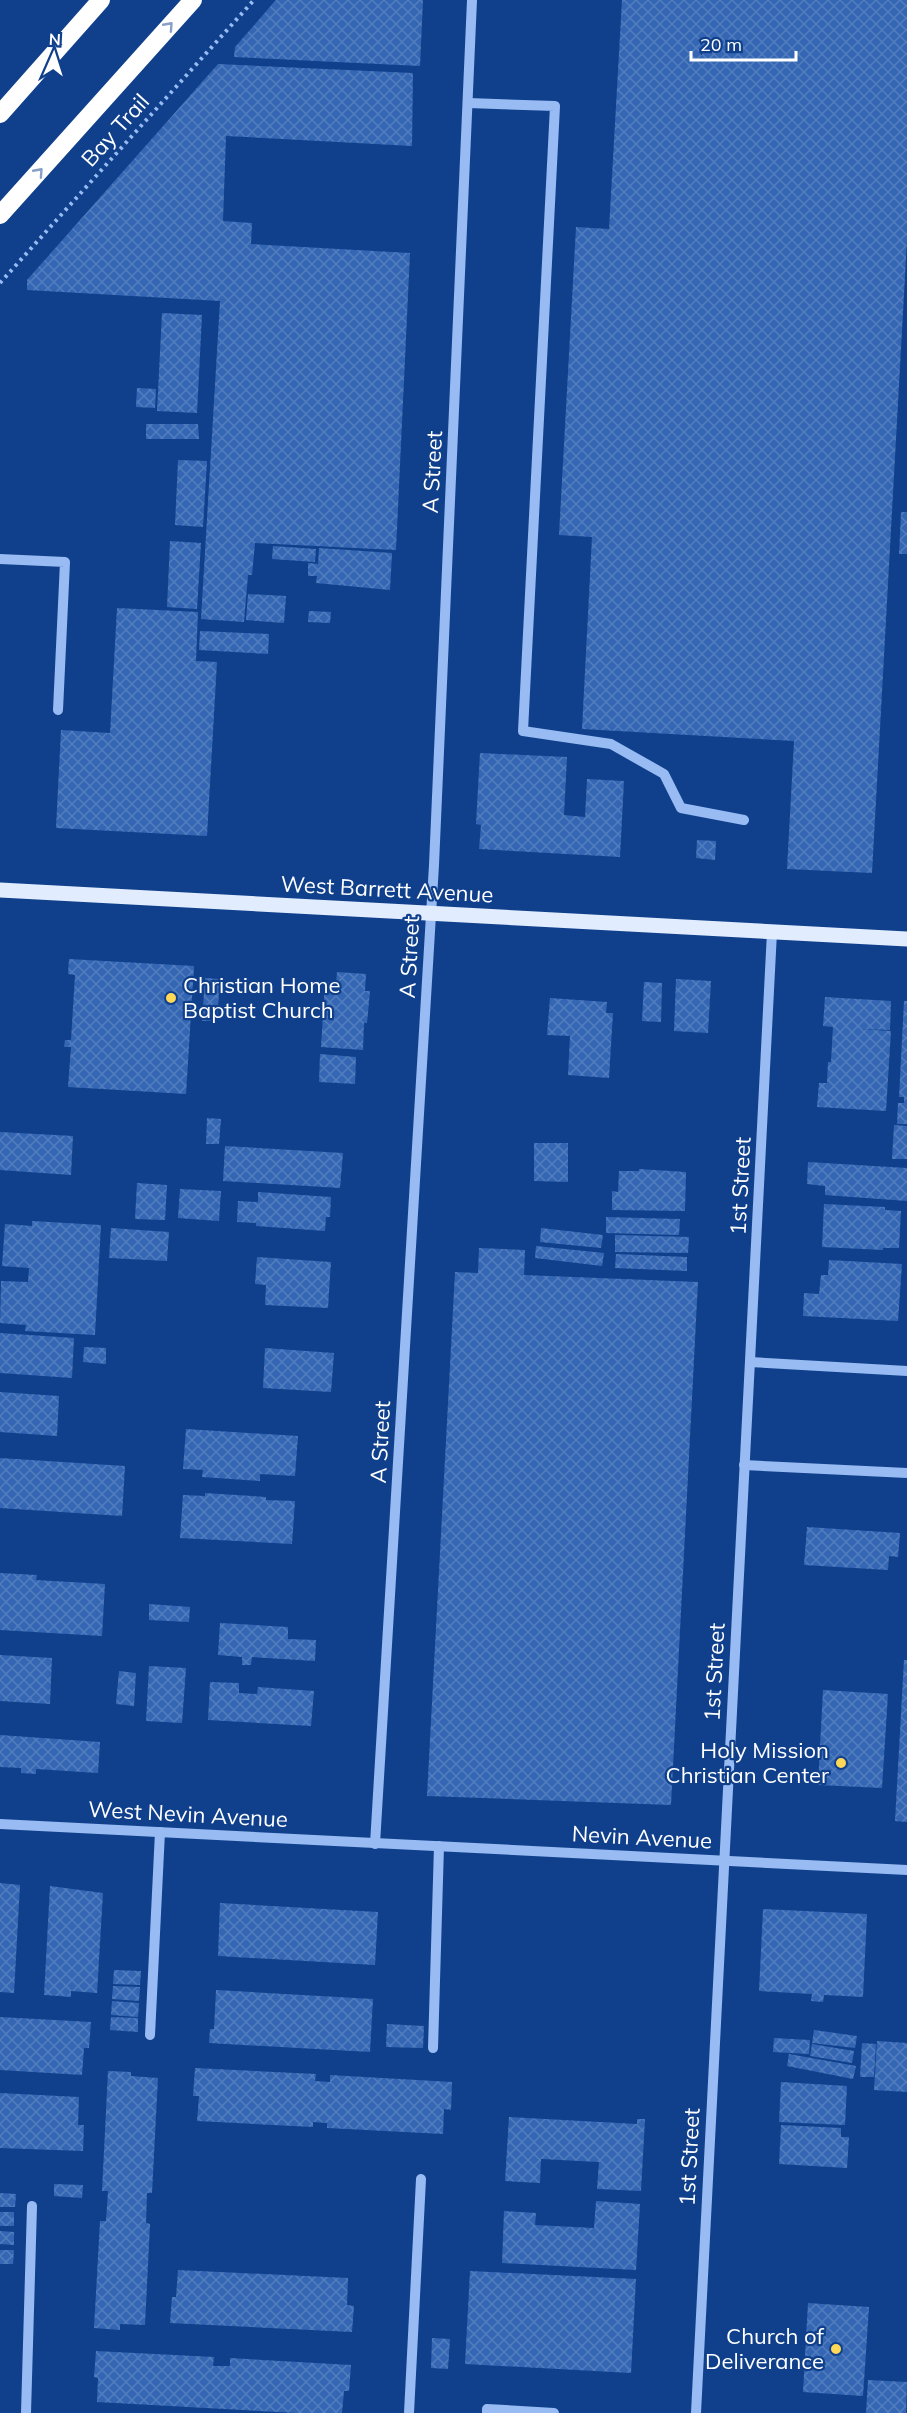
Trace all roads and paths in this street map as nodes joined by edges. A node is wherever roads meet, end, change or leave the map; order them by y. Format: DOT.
graph roads {
  1 [pos="101,0"];
  2 [pos="193,0"];
  3 [pos="254,0"];
  4 [pos="472,0"];
  5 [pos="468,103"];
  6 [pos="0,114"];
  7 [pos="0,215"];
  8 [pos="0,283"];
  9 [pos="0,559"];
  10 [pos="58,710"];
  11 [pos="744,820"];
  12 [pos="0,890"];
  13 [pos="431,915"];
  14 [pos="772,932"];
  15 [pos="907,939"];
  16 [pos="750,1362"];
  17 [pos="907,1371"];
  18 [pos="744,1465"];
  19 [pos="907,1473"];
  20 [pos="0,1824"];
  21 [pos="160,1832"];
  22 [pos="375,1844"];
  23 [pos="439,1846"];
  24 [pos="724,1861"];
  25 [pos="907,1870"];
  26 [pos="150,2035"];
  27 [pos="433,2048"];
  28 [pos="421,2179"];
  29 [pos="32,2206"];
  30 [pos="26,2413"];
  31 [pos="410,2413"];
  32 [pos="487,2413"];
  33 [pos="554,2413"];
  34 [pos="696,2413"];
  1 -- 6 [label="highway"];
  7 -- 2 [label="highway, one-way"];
  3 -- 8 [label="path, Bay Trail"];
  4 -- 5 [label="street, A Street"];
  5 -- 11 [label="street"];
  5 -- 13 [label="street, A Street"];
  9 -- 10 [label="street"];
  12 -- 13 [label="main road, West Barrett Avenue"];
  13 -- 14 [label="main road, West Barrett Avenue"];
  13 -- 22 [label="street, A Street"];
  14 -- 15 [label="main road, West Barrett Avenue"];
  14 -- 16 [label="street, 1st Street"];
  16 -- 17 [label="street"];
  16 -- 18 [label="street, 1st Street"];
  18 -- 19 [label="street"];
  18 -- 24 [label="street, 1st Street"];
  20 -- 21 [label="street, West Nevin Avenue"];
  21 -- 22 [label="street, West Nevin Avenue"];
  21 -- 26 [label="street"];
  22 -- 23 [label="street, Nevin Avenue"];
  23 -- 24 [label="street, Nevin Avenue"];
  23 -- 27 [label="street"];
  24 -- 25 [label="street, Nevin Avenue"];
  24 -- 34 [label="street, 1st Street"];
  28 -- 31 [label="street"];
  29 -- 30 [label="street"];
  32 -- 33 [label="street"];
}
